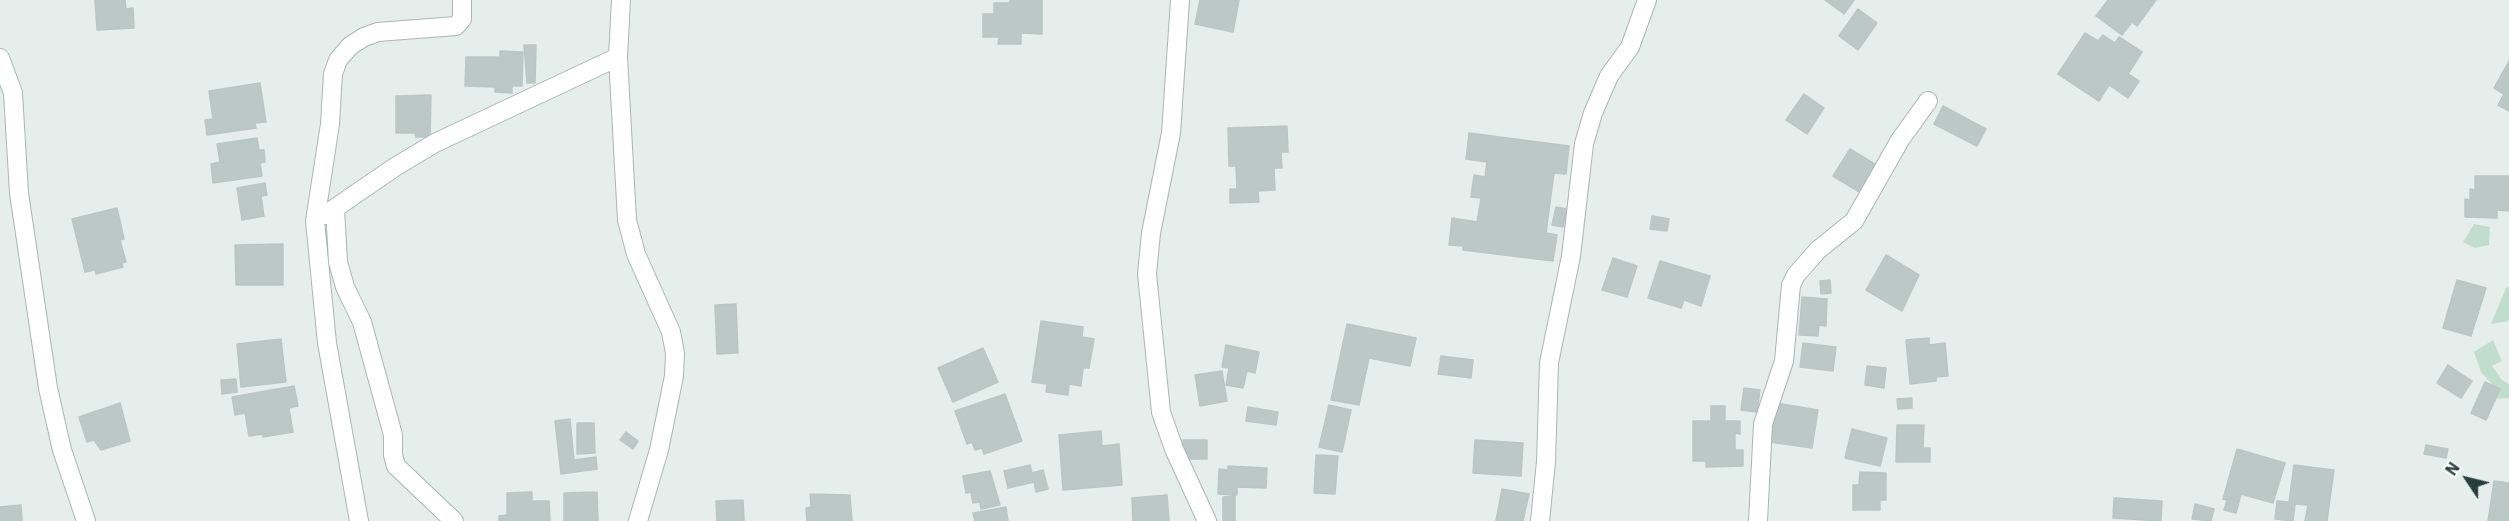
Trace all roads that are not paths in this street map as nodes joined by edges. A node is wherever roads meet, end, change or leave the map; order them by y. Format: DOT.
graph roads {
  1 [pos="462,0"];
  2 [pos="621,0"];
  3 [pos="1180,0"];
  4 [pos="1647,0"];
  5 [pos="618,57"];
  6 [pos="0,58"];
  7 [pos="1928,101"];
  8 [pos="335,209"];
  9 [pos="315,221"];
  10 [pos="86,521"];
  11 [pos="359,521"];
  12 [pos="454,521"];
  13 [pos="638,521"];
  14 [pos="1207,521"];
  15 [pos="1540,521"];
  16 [pos="1758,521"];
  1 -- 9 [label="street"];
  2 -- 5 [label="street"];
  3 -- 14 [label="street"];
  4 -- 15 [label="street"];
  5 -- 8 [label="street"];
  5 -- 13 [label="street"];
  6 -- 10 [label="street"];
  7 -- 16 [label="street"];
  8 -- 9 [label="street"];
  8 -- 12 [label="street"];
  9 -- 11 [label="street"];
}
